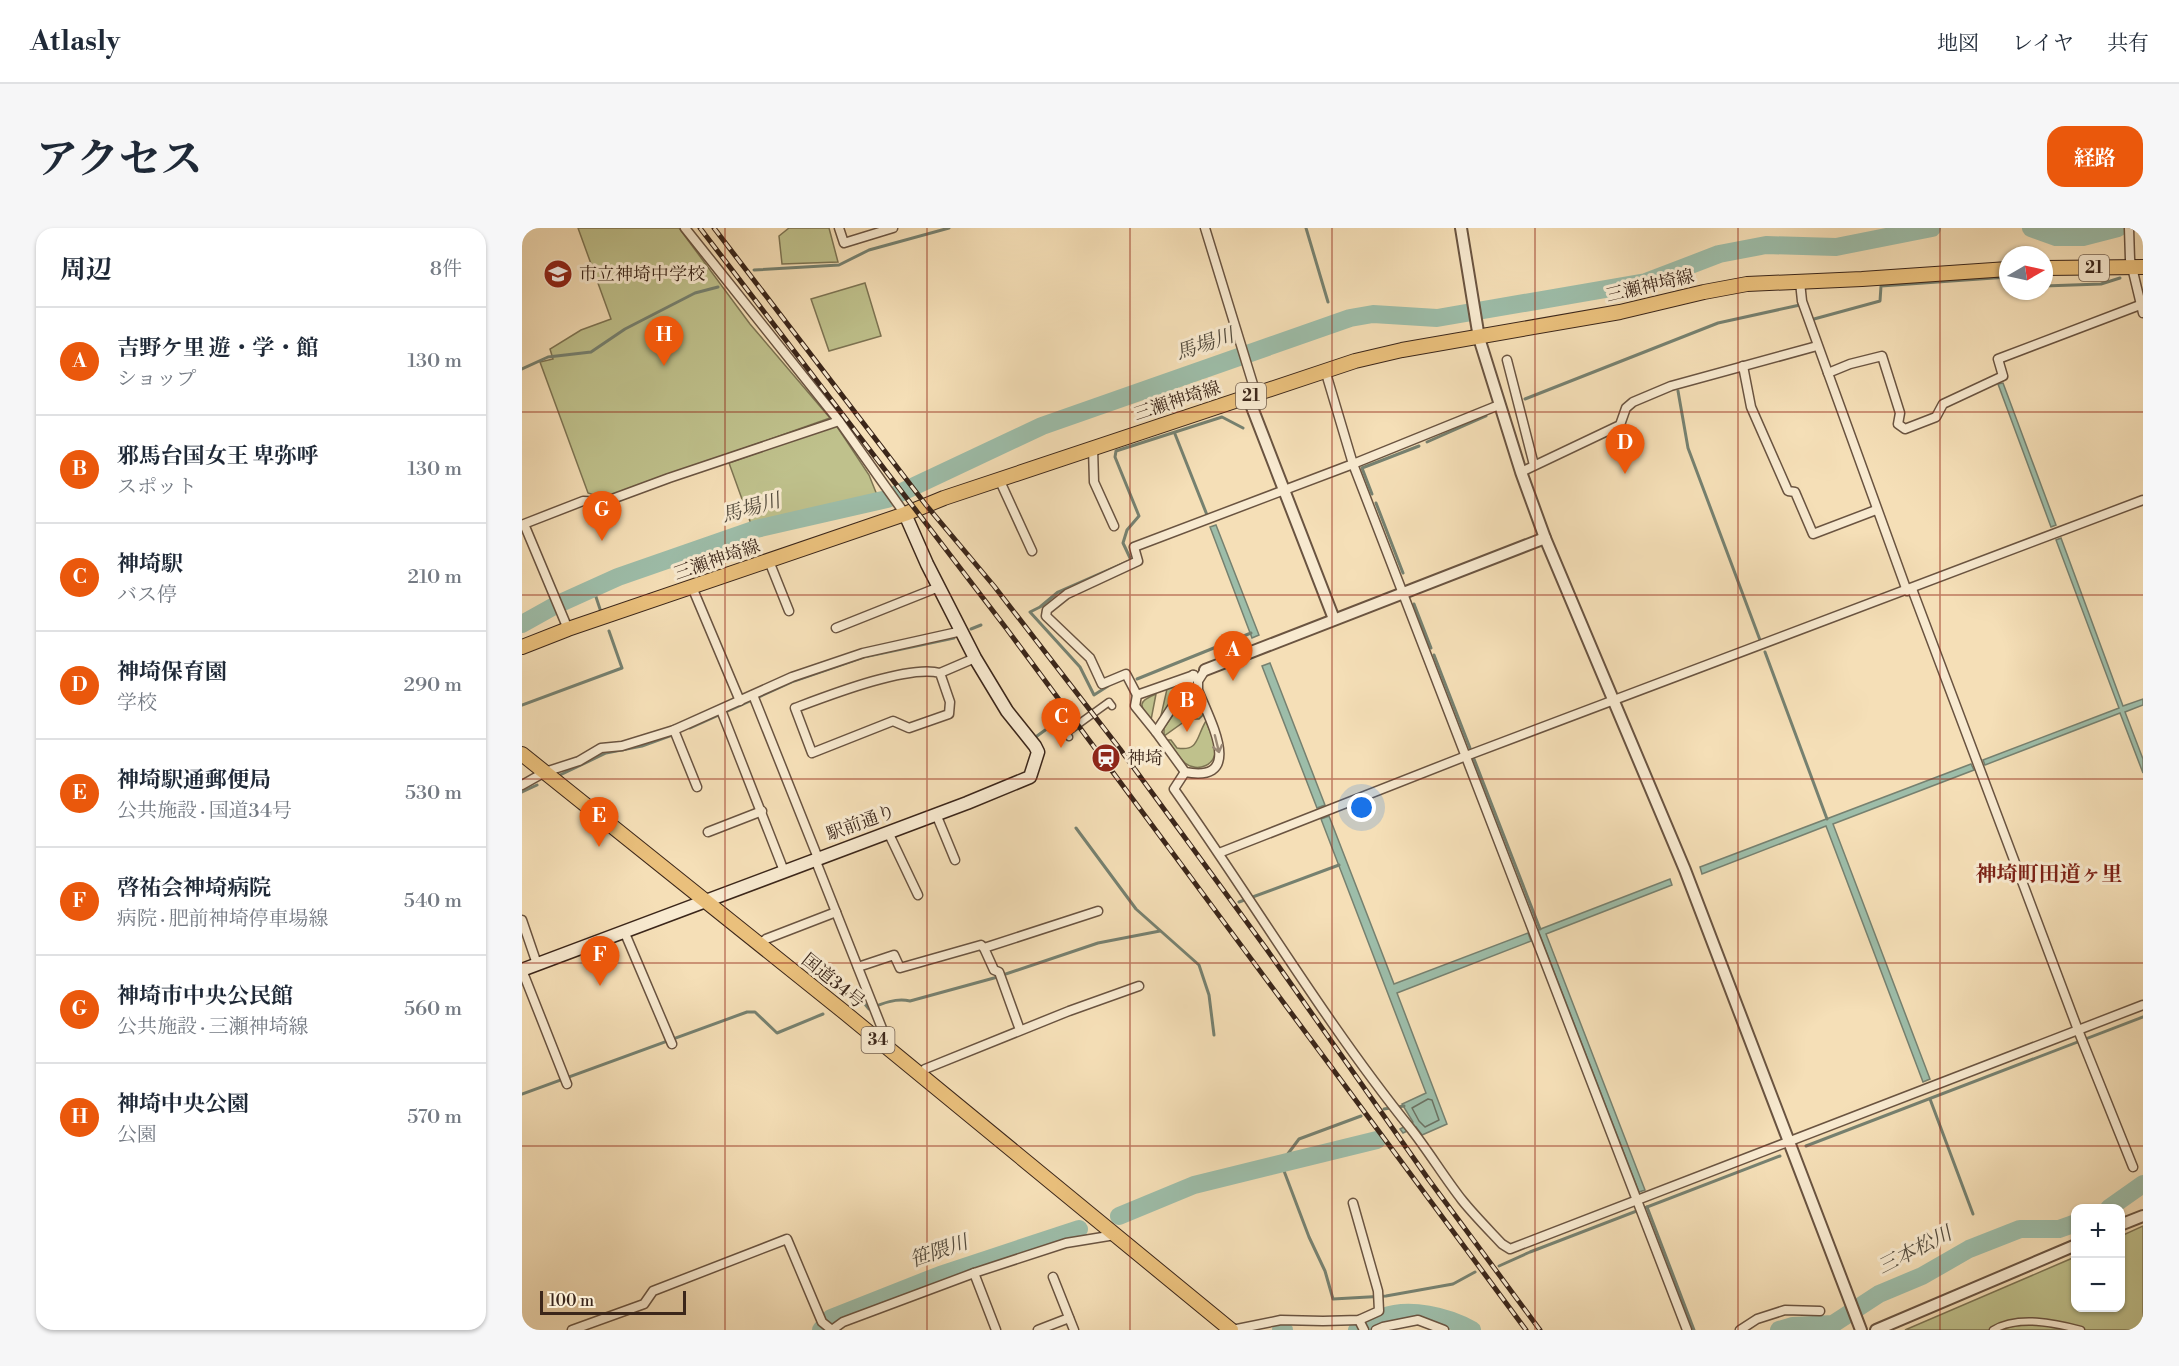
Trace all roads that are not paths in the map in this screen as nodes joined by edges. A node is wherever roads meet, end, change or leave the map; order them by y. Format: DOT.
graph roads {
  1 [pos="685,228"];
  2 [pos="839,228"];
  3 [pos="893,228"];
  4 [pos="1205,228"];
  5 [pos="1461,228"];
  6 [pos="2129,228"];
  7 [pos="2138,267"];
  8 [pos="2053,268"];
  9 [pos="1999,269"];
  10 [pos="1800,282"];
  11 [pos="2142,309"];
  12 [pos="1478,331"];
  13 [pos="1817,346"];
  14 [pos="1507,360"];
  15 [pos="1743,366"];
  16 [pos="1325,369"];
  17 [pos="1828,373"];
  18 [pos="1252,395"];
  19 [pos="1499,405"];
  20 [pos="839,421"];
  21 [pos="1093,448"];
  22 [pos="1353,464"];
  23 [pos="1534,465"];
  24 [pos="1521,472"];
  25 [pos="999,479"];
  26 [pos="1284,490"];
  27 [pos="2143,500"];
  28 [pos="902,509"];
  29 [pos="1876,510"];
  30 [pos="523,524"];
  31 [pos="1114,526"];
  32 [pos="1545,538"];
  33 [pos="1032,551"];
  34 [pos="769,561"];
  35 [pos="692,587"];
  36 [pos="939,587"];
  37 [pos="1909,590"];
  38 [pos="1403,592"];
  39 [pos="789,611"];
  40 [pos="1334,618"];
  41 [pos="836,628"];
  42 [pos="568,629"];
  43 [pos="962,631"];
  44 [pos="522,647"];
  45 [pos="975,658"];
  46 [pos="1205,670"];
  47 [pos="940,673"];
  48 [pos="1193,675"];
  49 [pos="1137,695"];
  50 [pos="754,699"];
  51 [pos="1615,700"];
  52 [pos="740,701"];
  53 [pos="1112,706"];
  54 [pos="723,713"];
  55 [pos="1156,732"];
  56 [pos="676,733"];
  57 [pos="1069,737"];
  58 [pos="522,754"];
  59 [pos="1466,756"];
  60 [pos="545,772"];
  61 [pos="1185,772"];
  62 [pos="522,785"];
  63 [pos="697,787"];
  64 [pos="762,812"];
  65 [pos="936,814"];
  66 [pos="708,832"];
  67 [pos="888,832"];
  68 [pos="1219,853"];
  69 [pos="817,858"];
  70 [pos="955,860"];
  71 [pos="784,871"];
  72 [pos="918,895"];
  73 [pos="705,900"];
  74 [pos="1098,911"];
  75 [pos="836,912"];
  76 [pos="522,920"];
  77 [pos="624,931"];
  78 [pos="760,945"];
  79 [pos="984,948"];
  80 [pos="537,964"];
  81 [pos="858,967"];
  82 [pos="522,970"];
  83 [pos="1139,986"];
  84 [pos="2143,1005"];
  85 [pos="1020,1030"];
  86 [pos="2081,1037"];
  87 [pos="672,1044"];
  88 [pos="885,1046"];
  89 [pos="919,1074"];
  90 [pos="567,1084"];
  91 [pos="1789,1141"];
  92 [pos="2133,1167"];
  93 [pos="1353,1203"];
  94 [pos="1640,1206"];
  95 [pos="2143,1216"];
  96 [pos="2125,1224"];
  97 [pos="1115,1235"];
  98 [pos="2071,1247"];
  99 [pos="974,1273"];
  100 [pos="1053,1277"];
  101 [pos="1820,1311"];
  102 [pos="1069,1318"];
  103 [pos="1359,1320"];
  104 [pos="1860,1327"];
  105 [pos="576,1329"];
  106 [pos="832,1330"];
  107 [pos="996,1330"];
  108 [pos="1038,1330"];
  109 [pos="1074,1330"];
  110 [pos="1232,1330"];
  111 [pos="1364,1330"];
  112 [pos="1376,1330"];
  113 [pos="1444,1330"];
  114 [pos="1687,1330"];
  115 [pos="1740,1330"];
  116 [pos="1876,1330"];
  117 [pos="1993,1330"];
  118 [pos="2081,1330"];
  1 -- 20 [label="street"];
  2 -- 3 [label="street"];
  4 -- 18 [label="street"];
  5 -- 12 [label="street"];
  6 -- 7 [label="street"];
  7 -- 8 [label="main road, 21"];
  7 -- 11 [label="street"];
  9 -- 10 [label="main road, 三瀬神埼線 / 21"];
  10 -- 12 [label="main road, 三瀬神埼線 / 21"];
  10 -- 13 [label="street"];
  11 -- 17 [label="street"];
  12 -- 16 [label="main road, 三瀬神埼線 / 21"];
  12 -- 19 [label="street"];
  13 -- 15 [label="street"];
  13 -- 17 [label="street"];
  14 -- 23 [label="street"];
  15 -- 23 [label="street"];
  15 -- 29 [label="street"];
  16 -- 18 [label="main road, 三瀬神埼線 / 21"];
  16 -- 22 [label="street"];
  17 -- 29 [label="street"];
  18 -- 21 [label="main road, 三瀬神埼線 / 21"];
  18 -- 26 [label="street"];
  19 -- 22 [label="street"];
  19 -- 24 [label="street"];
  20 -- 28 [label="street"];
  20 -- 30 [label="street"];
  21 -- 25 [label="main road, 三瀬神埼線 / 21"];
  21 -- 31 [label="street"];
  22 -- 26 [label="street"];
  22 -- 38 [label="street"];
  23 -- 24 [label="street"];
  24 -- 32 [label="street"];
  25 -- 28 [label="main road, 三瀬神埼線 / 21"];
  25 -- 33 [label="street"];
  26 -- 40 [label="street"];
  26 -- 49 [label="street"];
  27 -- 37 [label="street"];
  28 -- 34 [label="main road, 三瀬神埼線 / 21"];
  28 -- 36 [label="main road"];
  29 -- 37 [label="street"];
  30 -- 42 [label="street"];
  32 -- 38 [label="street"];
  32 -- 51 [label="street"];
  34 -- 35 [label="main road, 三瀬神埼線 / 21"];
  34 -- 39 [label="street"];
  35 -- 42 [label="main road, 三瀬神埼線 / 21"];
  35 -- 52 [label="street"];
  36 -- 41 [label="street"];
  36 -- 43 [label="main road"];
  37 -- 51 [label="street"];
  37 -- 86 [label="street"];
  38 -- 40 [label="street"];
  38 -- 59 [label="street"];
  40 -- 46 [label="street"];
  42 -- 44 [label="main road, 三瀬神埼線 / 21"];
  43 -- 45 [label="main road"];
  43 -- 50 [label="street"];
  45 -- 47 [label="street"];
  45 -- 65 [label="main road, 駅前通り"];
  46 -- 48 [label="street"];
  46 -- 61 [label="street, one-way"];
  47 -- 47 [label="street"];
  48 -- 49 [label="street"];
  48 -- 55 [label="street"];
  49 -- 55 [label="street"];
  50 -- 52 [label="street"];
  50 -- 69 [label="street"];
  51 -- 59 [label="street"];
  51 -- 91 [label="street"];
  52 -- 54 [label="street"];
  53 -- 57 [label="street"];
  54 -- 56 [label="street"];
  54 -- 64 [label="street"];
  55 -- 61 [label="street"];
  56 -- 60 [label="street"];
  56 -- 63 [label="street"];
  58 -- 60 [label="main road, 国道34号 / 34"];
  59 -- 68 [label="street"];
  59 -- 94 [label="street"];
  60 -- 62 [label="street"];
  60 -- 73 [label="main road, 国道34号 / 34"];
  61 -- 68 [label="street"];
  64 -- 66 [label="street"];
  64 -- 71 [label="street"];
  65 -- 67 [label="main road, 駅前通り"];
  65 -- 70 [label="street"];
  67 -- 69 [label="main road, 駅前通り"];
  67 -- 72 [label="street"];
  68 -- 94 [label="street"];
  69 -- 71 [label="main road, 駅前通り"];
  69 -- 75 [label="street"];
  71 -- 73 [label="main road, 駅前通り"];
  73 -- 77 [label="main road, 駅前通り"];
  73 -- 78 [label="main road, 国道34号 / 34"];
  74 -- 79 [label="street"];
  75 -- 78 [label="street"];
  75 -- 81 [label="street"];
  76 -- 80 [label="street"];
  77 -- 80 [label="main road, 駅前通り"];
  77 -- 87 [label="street"];
  78 -- 88 [label="main road, 国道34号 / 34"];
  79 -- 81 [label="street"];
  79 -- 85 [label="street"];
  80 -- 82 [label="main road, 駅前通り"];
  81 -- 88 [label="street"];
  82 -- 90 [label="street"];
  83 -- 85 [label="street"];
  84 -- 86 [label="street"];
  85 -- 89 [label="street"];
  86 -- 91 [label="street"];
  86 -- 92 [label="street"];
  88 -- 89 [label="main road, 国道34号 / 34"];
  89 -- 97 [label="main road, 国道34号 / 34"];
  91 -- 94 [label="street"];
  91 -- 104 [label="street"];
  93 -- 103 [label="street"];
  94 -- 114 [label="street"];
  95 -- 96 [label="street"];
  97 -- 99 [label="street"];
  97 -- 110 [label="main road, 国道34号 / 34"];
  98 -- 116 [label="street"];
  99 -- 106 [label="street"];
  99 -- 107 [label="street"];
  100 -- 102 [label="street"];
  101 -- 115 [label="street"];
  102 -- 108 [label="street"];
  102 -- 109 [label="street"];
  103 -- 110 [label="street"];
  103 -- 111 [label="street"];
  105 -- 106 [label="street"];
  112 -- 113 [label="street"];
  117 -- 118 [label="street"];
}
